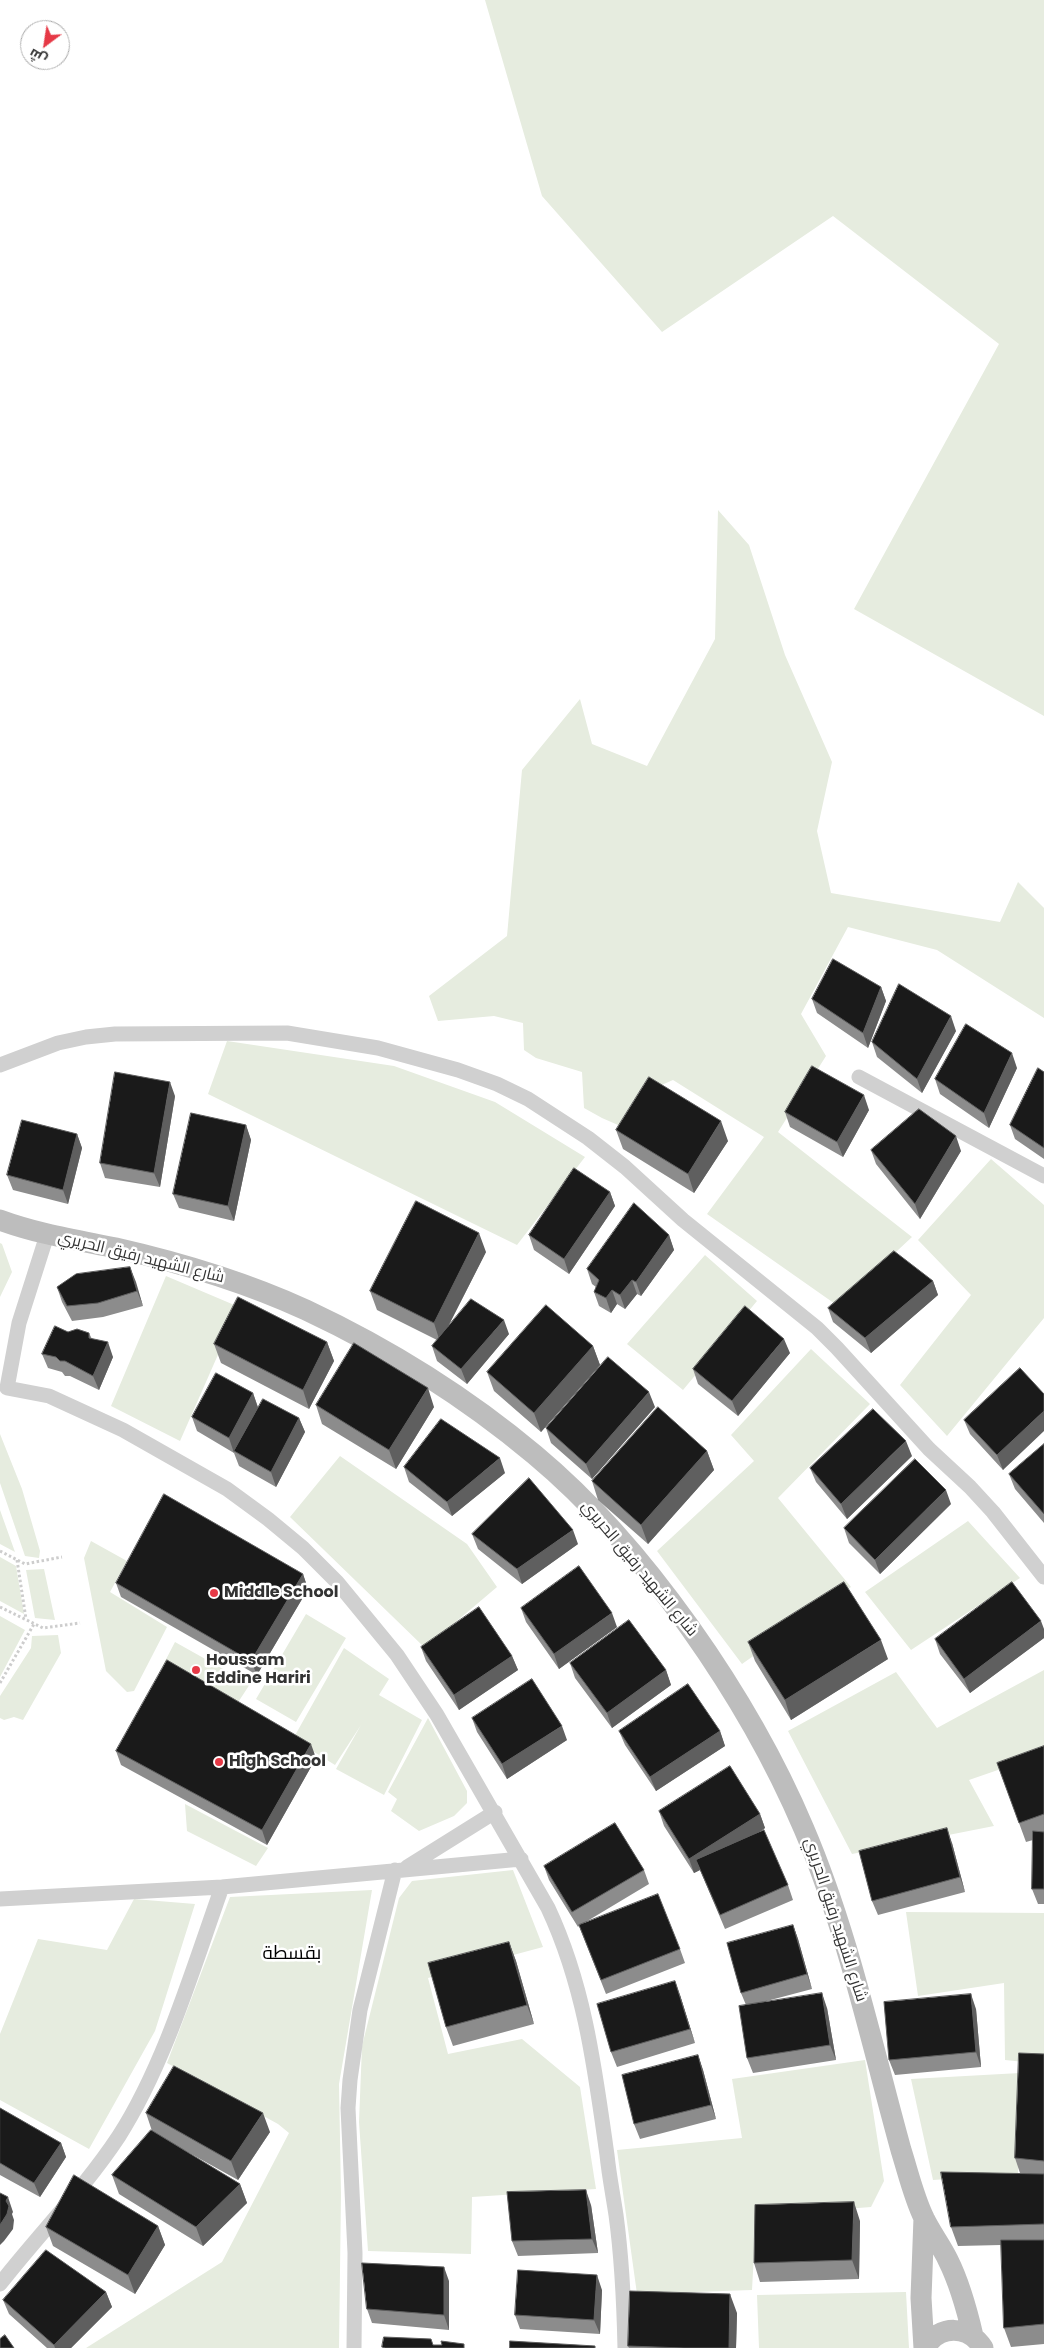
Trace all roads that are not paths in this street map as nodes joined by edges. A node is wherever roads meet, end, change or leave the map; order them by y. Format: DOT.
graph roads {
  1 [pos="0,1065"];
  2 [pos="859,1077"];
  3 [pos="1044,1176"];
  4 [pos="0,1220"];
  5 [pos="47,1235"];
  6 [pos="3,1390"];
  7 [pos="1043,1574"];
  8 [pos="494,1812"];
  9 [pos="521,1859"];
  10 [pos="400,1869"];
  11 [pos="222,1887"];
  12 [pos="0,1899"];
  13 [pos="924,2218"];
  14 [pos="0,2284"];
  15 [pos="978,2342"];
  16 [pos="354,2348"];
  17 [pos="625,2348"];
  18 [pos="925,2348"];
  1 -- 7 [label="street"];
  2 -- 3 [label="street"];
  4 -- 5 [label="street, شارع الشهيد رفيق الحريري"];
  5 -- 6 [label="street"];
  5 -- 13 [label="street, شارع الشهيد رفيق الحريري"];
  6 -- 8 [label="street"];
  8 -- 9 [label="street"];
  8 -- 10 [label="street"];
  9 -- 10 [label="street"];
  9 -- 17 [label="street"];
  10 -- 11 [label="street"];
  10 -- 16 [label="street"];
  11 -- 12 [label="street"];
  11 -- 14 [label="street"];
  13 -- 15 [label="street"];
  13 -- 18 [label="street"];
  15 -- 18 [label="street"];
}
